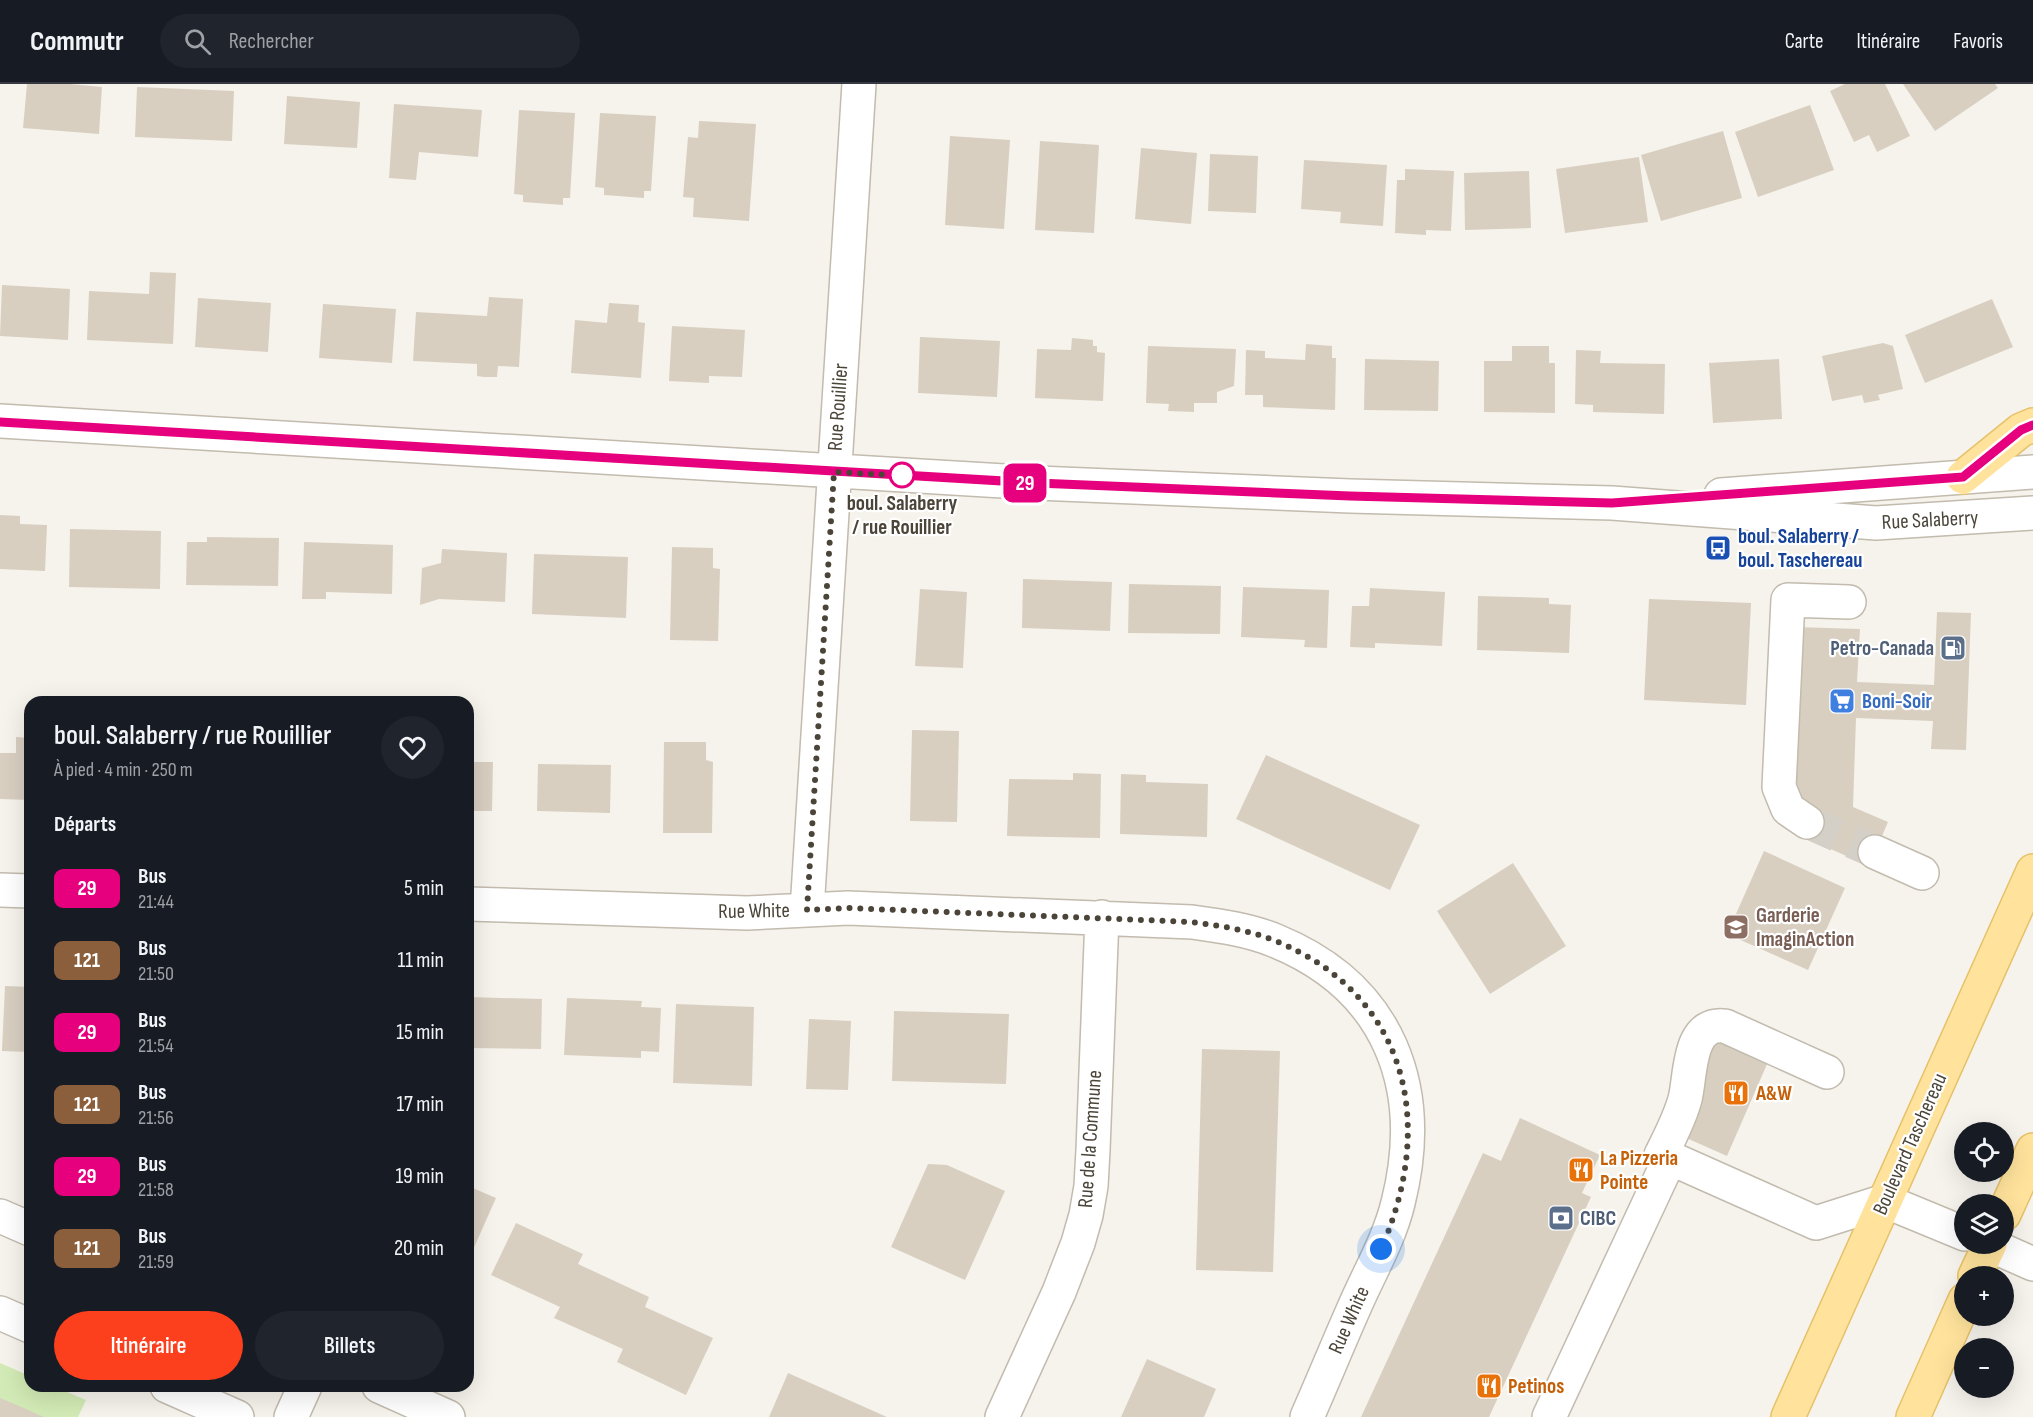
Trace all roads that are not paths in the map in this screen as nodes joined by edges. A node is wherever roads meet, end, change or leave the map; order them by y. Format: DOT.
graph roads {
  1 [pos="859,84"];
  2 [pos="0,422"];
  3 [pos="2033,425"];
  4 [pos="834,472"];
  5 [pos="2033,472"];
  6 [pos="1963,477"];
  7 [pos="1612,503"];
  8 [pos="2033,513"];
  9 [pos="1849,602"];
  10 [pos="1807,822"];
  11 [pos="1875,852"];
  12 [pos="2033,872"];
  13 [pos="1922,873"];
  14 [pos="0,890"];
  15 [pos="24,891"];
  16 [pos="474,904"];
  17 [pos="807,910"];
  18 [pos="1102,917"];
  19 [pos="1827,1072"];
  20 [pos="2033,1150"];
  21 [pos="1661,1155"];
  22 [pos="2013,1194"];
  23 [pos="1885,1201"];
  24 [pos="0,1216"];
  25 [pos="24,1226"];
  26 [pos="1954,1229"];
  27 [pos="2011,1254"];
  28 [pos="2033,1264"];
  29 [pos="0,1313"];
  30 [pos="24,1323"];
  31 [pos="1954,1324"];
  32 [pos="180,1392"];
  33 [pos="302,1392"];
  34 [pos="392,1392"];
  35 [pos="237,1417"];
  36 [pos="291,1417"];
  37 [pos="448,1417"];
  38 [pos="1002,1417"];
  39 [pos="1307,1417"];
  40 [pos="1549,1417"];
  41 [pos="1788,1417"];
  42 [pos="1912,1417"];
  1 -- 4 [label="street, Rue Rouillier"];
  2 -- 4 [label="street, Rue Salaberry"];
  3 -- 6 [label="main road"];
  4 -- 7 [label="street, Rue Salaberry"];
  4 -- 17 [label="street, Rue Rouillier"];
  5 -- 6 [label="street, Rue Salaberry"];
  6 -- 7 [label="street, Rue Salaberry"];
  7 -- 8 [label="street, Rue Salaberry"];
  9 -- 10 [label="street"];
  11 -- 13 [label="street"];
  12 -- 23 [label="main road, Boulevard Taschereau"];
  14 -- 15 [label="street"];
  16 -- 17 [label="street, Rue White"];
  17 -- 18 [label="street, Rue White"];
  18 -- 38 [label="street, Rue de la Commune"];
  18 -- 39 [label="street, Rue White"];
  19 -- 21 [label="street"];
  20 -- 22 [label="main road"];
  23 -- 26 [label="street"];
  23 -- 40 [label="street"];
  23 -- 41 [label="main road, Boulevard Taschereau"];
  24 -- 25 [label="street"];
  27 -- 28 [label="street"];
  29 -- 30 [label="street"];
  31 -- 42 [label="main road"];
  32 -- 35 [label="street"];
  33 -- 36 [label="street"];
  34 -- 37 [label="street"];
}
